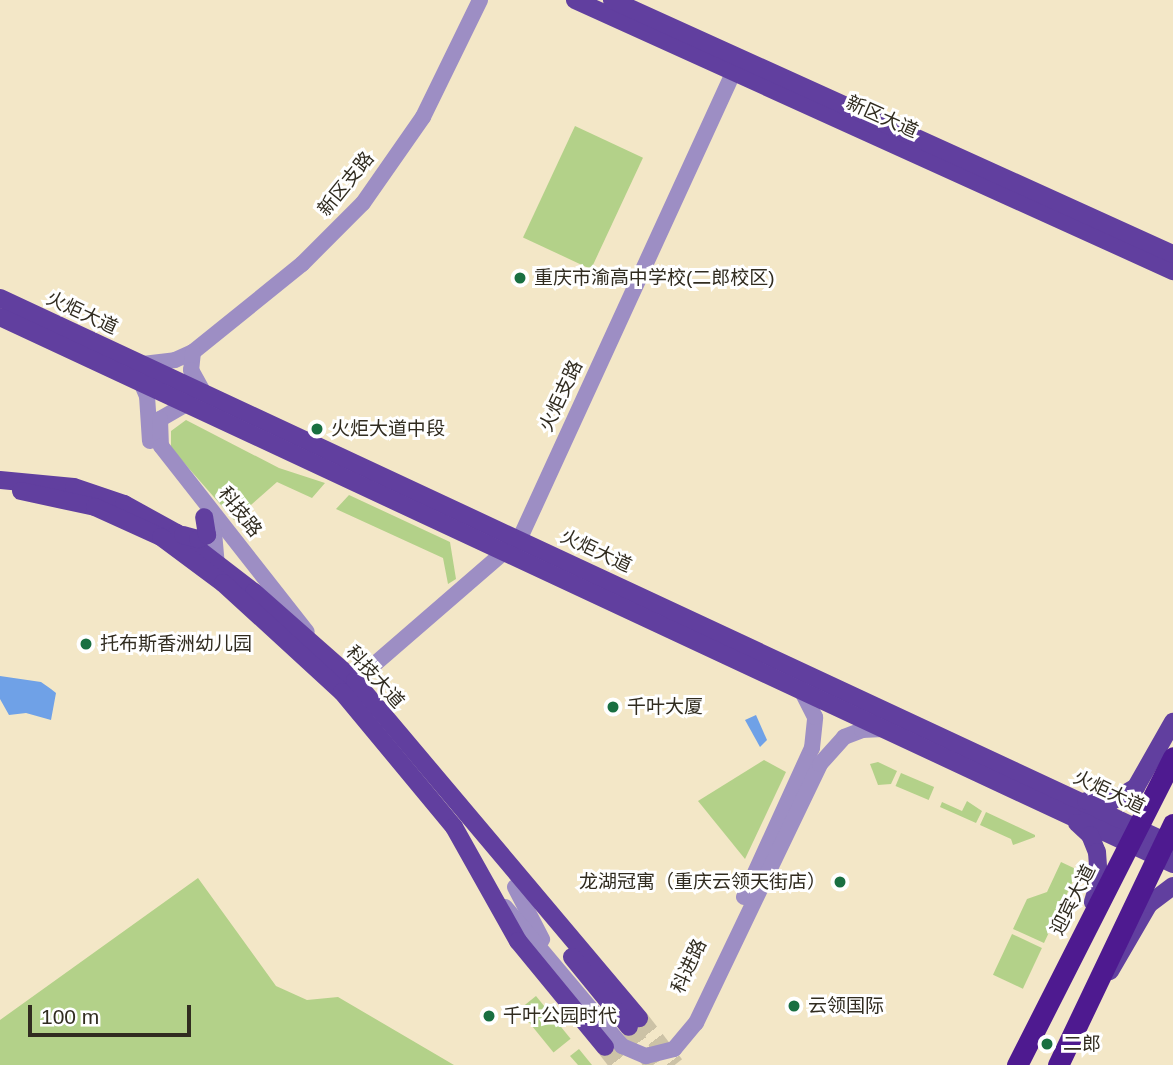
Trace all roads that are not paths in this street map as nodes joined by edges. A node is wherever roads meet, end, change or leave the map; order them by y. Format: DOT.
graph roads {
  1 [pos="480,0"];
  2 [pos="575,0"];
  3 [pos="612,0"];
  4 [pos="736,66"];
  5 [pos="1173,254"];
  6 [pos="1173,271"];
  7 [pos="0,298"];
  8 [pos="0,317"];
  9 [pos="193,352"];
  10 [pos="142,373"];
  11 [pos="204,393"];
  12 [pos="188,403"];
  13 [pos="0,480"];
  14 [pos="0,491"];
  15 [pos="204,517"];
  16 [pos="177,533"];
  17 [pos="513,544"];
  18 [pos="215,560"];
  19 [pos="223,583"];
  20 [pos="324,653"];
  21 [pos="348,687"];
  22 [pos="800,688"];
  23 [pos="1173,722"];
  24 [pos="890,730"];
  25 [pos="812,748"];
  26 [pos="1173,757"];
  27 [pos="820,764"];
  28 [pos="452,801"];
  29 [pos="1061,802"];
  30 [pos="1133,835"];
  31 [pos="1168,846"];
  32 [pos="1173,886"];
  33 [pos="515,887"];
  34 [pos="494,894"];
  35 [pos="1085,928"];
  36 [pos="1106,965"];
  37 [pos="1095,990"];
  38 [pos="605,1047"];
  39 [pos="1017,1065"];
  40 [pos="1058,1065"];
  1 -- 9 [label="street, 新区支路"];
  2 -- 4 [label="main road, 新区大道"];
  3 -- 4 [label="main road, 新区大道"];
  4 -- 5 [label="main road, 新区大道"];
  4 -- 6 [label="main road, 新区大道"];
  4 -- 17 [label="street, 火炬支路"];
  7 -- 10 [label="main road, 火炬大道"];
  8 -- 10 [label="main road, 火炬大道"];
  9 -- 10 [label="street"];
  9 -- 11 [label="street"];
  10 -- 11 [label="main road, 火炬大道"];
  10 -- 12 [label="main road, 火炬大道"];
  10 -- 15 [label="street, 科技路"];
  11 -- 17 [label="main road, 火炬大道"];
  12 -- 17 [label="main road, 火炬大道"];
  12 -- 20 [label="street, 科技路"];
  13 -- 16 [label="main road, 科技大道"];
  14 -- 19 [label="main road, 科技大道"];
  15 -- 16 [label="main road"];
  15 -- 18 [label="street, 科技路"];
  16 -- 18 [label="main road, 科技大道"];
  17 -- 21 [label="street, 火炬支路"];
  17 -- 22 [label="main road, 火炬大道"];
  17 -- 29 [label="main road, 火炬大道"];
  18 -- 19 [label="street, 科技路"];
  18 -- 20 [label="main road, 科技大道"];
  19 -- 21 [label="main road, 科技大道"];
  20 -- 21 [label="main road, 科技大道"];
  21 -- 28 [label="main road, 科技大道"];
  21 -- 34 [label="main road, 科技大道"];
  22 -- 24 [label="main road, 火炬大道"];
  22 -- 25 [label="street, 科进路"];
  23 -- 29 [label="main road"];
  24 -- 27 [label="street"];
  24 -- 29 [label="main road, 火炬大道"];
  25 -- 27 [label="street"];
  25 -- 33 [label="street, 科进路"];
  26 -- 30 [label="highway, 迎宾大道"];
  27 -- 34 [label="street"];
  28 -- 33 [label="main road"];
  28 -- 33 [label="main road, 科技大道"];
  29 -- 30 [label="main road, 火炬大道"];
  29 -- 35 [label="main road"];
  30 -- 31 [label="main road, 火炬大道"];
  30 -- 35 [label="highway, 迎宾大道"];
  31 -- 36 [label="highway"];
  32 -- 37 [label="main road"];
  34 -- 38 [label="main road, 科技大道"];
  35 -- 36 [label="highway"];
  35 -- 39 [label="highway, 迎宾大道"];
  36 -- 37 [label="highway"];
  37 -- 40 [label="highway"];
}
